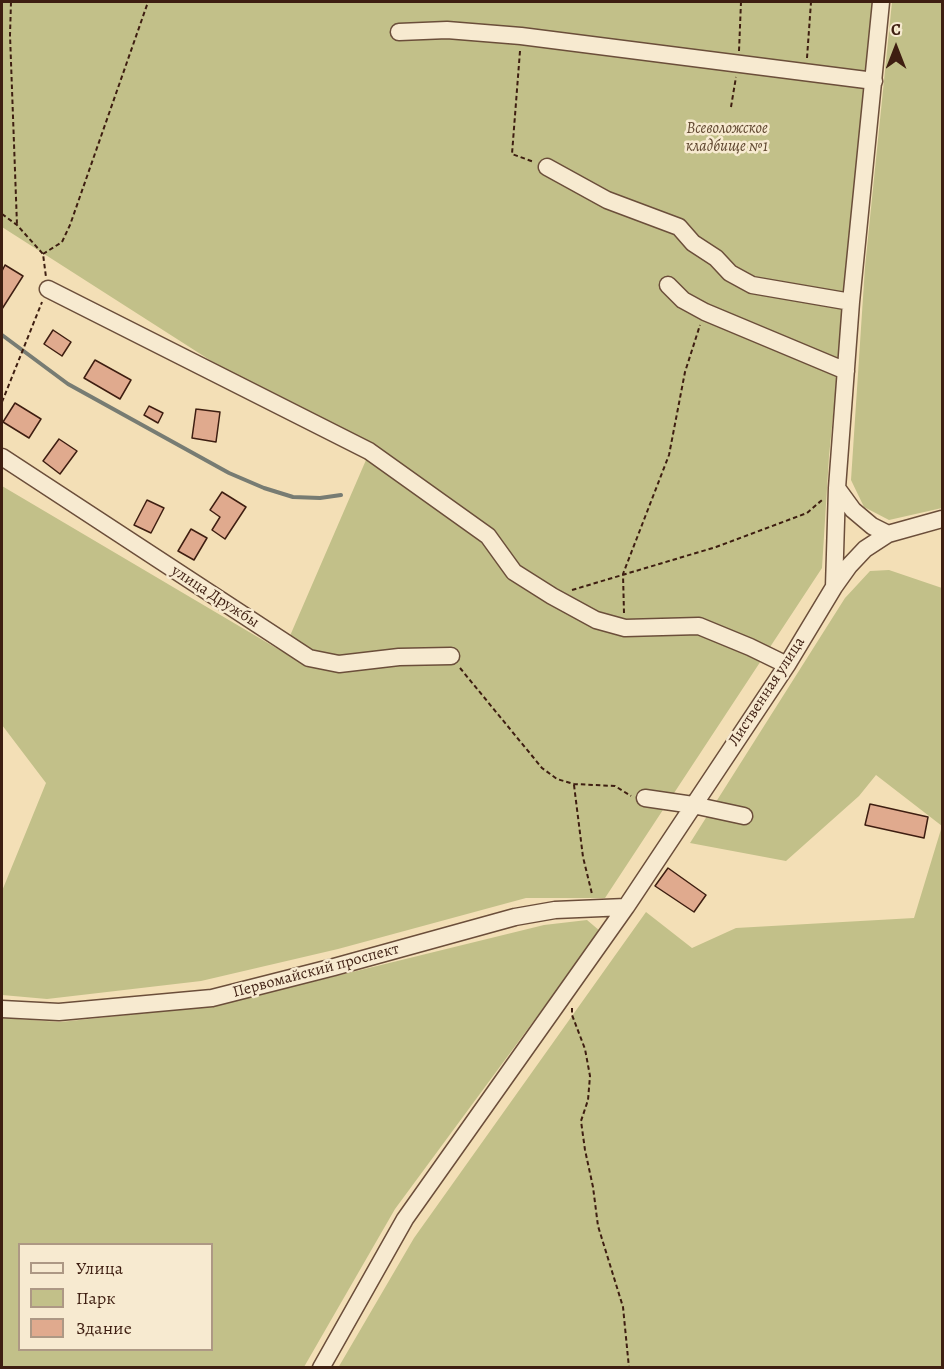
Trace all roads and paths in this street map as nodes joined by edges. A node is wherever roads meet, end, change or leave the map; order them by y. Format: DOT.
graph roads {
  1 [pos="11,2"];
  2 [pos="148,2"];
  3 [pos="741,2"];
  4 [pos="811,2"];
  5 [pos="881,2"];
  6 [pos="399,32"];
  7 [pos="521,36"];
  8 [pos="738,64"];
  9 [pos="806,73"];
  10 [pos="874,81"];
  11 [pos="731,107"];
  12 [pos="547,168"];
  13 [pos="2,214"];
  14 [pos="17,225"];
  15 [pos="42,254"];
  16 [pos="668,285"];
  17 [pos="48,289"];
  18 [pos="851,302"];
  19 [pos="705,312"];
  20 [pos="846,371"];
  21 [pos="2,402"];
  22 [pos="2,457"];
  23 [pos="837,488"];
  24 [pos="942,519"];
  25 [pos="888,534"];
  26 [pos="623,574"];
  27 [pos="834,587"];
  28 [pos="552,596"];
  29 [pos="625,628"];
  30 [pos="451,656"];
  31 [pos="787,665"];
  32 [pos="574,784"];
  33 [pos="645,798"];
  34 [pos="693,805"];
  35 [pos="744,816"];
  36 [pos="626,908"];
  37 [pos="596,909"];
  38 [pos="571,1005"];
  39 [pos="2,1009"];
  40 [pos="321,1368"];
  41 [pos="629,1368"];
  1 -- 14 [label="path"];
  2 -- 15 [label="path"];
  3 -- 8 [label="path"];
  4 -- 9 [label="path"];
  5 -- 10 [label="street"];
  6 -- 7 [label="street"];
  7 -- 8 [label="street"];
  7 -- 12 [label="path"];
  8 -- 9 [label="street"];
  8 -- 11 [label="path"];
  9 -- 10 [label="street"];
  10 -- 18 [label="street"];
  12 -- 18 [label="street"];
  13 -- 14 [label="path"];
  14 -- 15 [label="path"];
  15 -- 17 [label="path"];
  16 -- 19 [label="street"];
  17 -- 21 [label="path"];
  17 -- 28 [label="street"];
  18 -- 20 [label="street"];
  19 -- 20 [label="street"];
  19 -- 26 [label="path"];
  20 -- 23 [label="street"];
  22 -- 30 [label="street, улица Дружбы"];
  23 -- 25 [label="street"];
  23 -- 26 [label="path"];
  23 -- 27 [label="street"];
  24 -- 25 [label="street, Лиственная улица"];
  25 -- 27 [label="street, Лиственная улица"];
  26 -- 28 [label="path"];
  26 -- 29 [label="path"];
  27 -- 31 [label="street, Лиственная улица"];
  28 -- 29 [label="street"];
  29 -- 31 [label="street"];
  30 -- 32 [label="path"];
  31 -- 34 [label="street, Лиственная улица"];
  32 -- 33 [label="path"];
  32 -- 37 [label="path"];
  33 -- 34 [label="street"];
  34 -- 35 [label="street"];
  34 -- 36 [label="street, Лиственная улица"];
  36 -- 37 [label="street, Первомайский проспект"];
  36 -- 40 [label="street, Лиственная улица"];
  37 -- 39 [label="street, Первомайский проспект"];
  38 -- 41 [label="path"];
}
